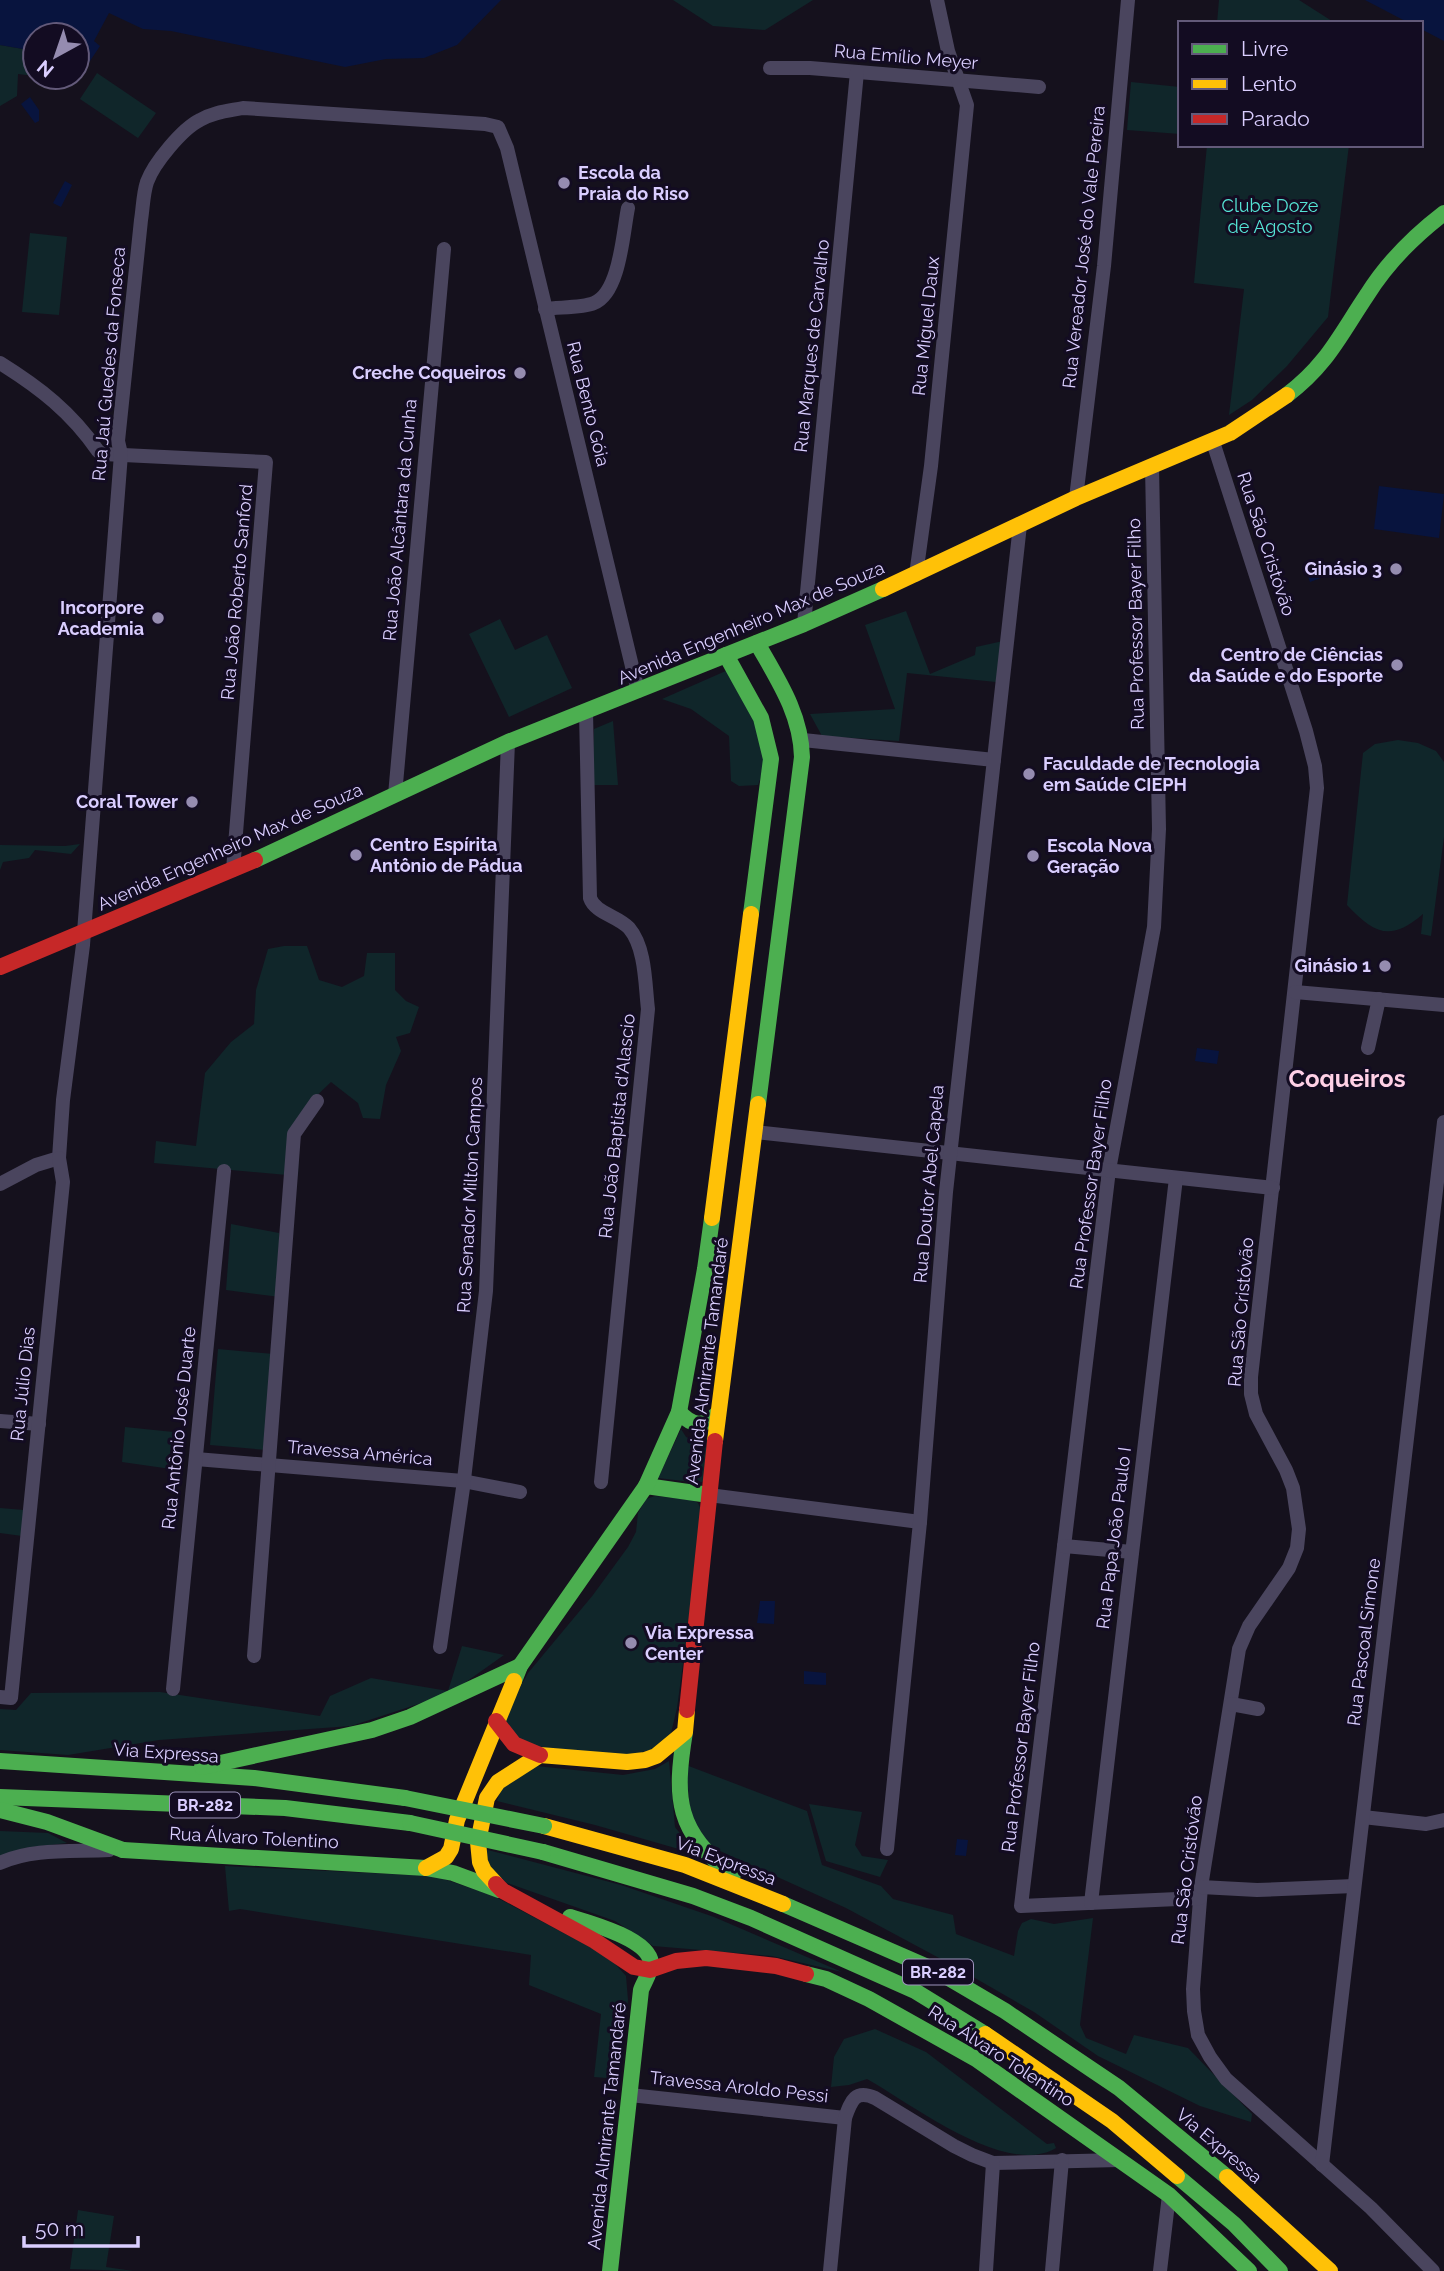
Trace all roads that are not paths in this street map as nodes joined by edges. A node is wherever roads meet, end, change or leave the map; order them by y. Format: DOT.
graph roads {
  1 [pos="937,0"];
  2 [pos="1128,0"];
  3 [pos="769,68"];
  4 [pos="858,72"];
  5 [pos="960,81"];
  6 [pos="1039,87"];
  7 [pos="498,127"];
  8 [pos="628,208"];
  9 [pos="1444,213"];
  10 [pos="444,249"];
  11 [pos="545,309"];
  12 [pos="0,363"];
  13 [pos="1213,442"];
  14 [pos="121,454"];
  15 [pos="1152,466"];
  16 [pos="1076,498"];
  17 [pos="1020,524"];
  18 [pos="916,575"];
  19 [pos="804,624"];
  20 [pos="757,643"];
  21 [pos="726,655"];
  22 [pos="638,691"];
  23 [pos="586,712"];
  24 [pos="803,740"];
  25 [pos="508,742"];
  26 [pos="770,743"];
  27 [pos="994,760"];
  28 [pos="395,794"];
  29 [pos="233,870"];
  30 [pos="84,933"];
  31 [pos="0,968"];
  32 [pos="1295,992"];
  33 [pos="1379,999"];
  34 [pos="1444,1005"];
  35 [pos="1368,1048"];
  36 [pos="317,1101"];
  37 [pos="1444,1122"];
  38 [pos="755,1132"];
  39 [pos="950,1153"];
  40 [pos="59,1157"];
  41 [pos="1109,1170"];
  42 [pos="224,1171"];
  43 [pos="1176,1178"];
  44 [pos="0,1184"];
  45 [pos="1273,1188"];
  46 [pos="679,1412"];
  47 [pos="718,1413"];
  48 [pos="0,1421"];
  49 [pos="38,1424"];
  50 [pos="195,1459"];
  51 [pos="269,1465"];
  52 [pos="463,1481"];
  53 [pos="601,1482"];
  54 [pos="646,1486"];
  55 [pos="520,1492"];
  56 [pos="709,1496"];
  57 [pos="920,1522"];
  58 [pos="1064,1546"];
  59 [pos="1132,1552"];
  60 [pos="440,1647"];
  61 [pos="254,1656"];
  62 [pos="520,1666"];
  63 [pos="173,1689"];
  64 [pos="6,1698"];
  65 [pos="1231,1703"];
  66 [pos="1258,1709"];
  67 [pos="496,1721"];
  68 [pos="685,1732"];
  69 [pos="540,1755"];
  70 [pos="0,1761"];
  71 [pos="178,1772"];
  72 [pos="0,1797"];
  73 [pos="0,1811"];
  74 [pos="1363,1817"];
  75 [pos="1444,1820"];
  76 [pos="887,1849"];
  77 [pos="123,1850"];
  78 [pos="0,1863"];
  79 [pos="426,1868"];
  80 [pos="1354,1886"];
  81 [pos="749,1889"];
  82 [pos="503,1891"];
  83 [pos="1200,1892"];
  84 [pos="1091,1903"];
  85 [pos="642,1974"];
  86 [pos="630,2095"];
  87 [pos="845,2118"];
  88 [pos="1119,2160"];
  89 [pos="1062,2161"];
  90 [pos="993,2162"];
  91 [pos="1322,2165"];
  92 [pos="1168,2195"];
  93 [pos="610,2271"];
  94 [pos="830,2271"];
  95 [pos="986,2271"];
  96 [pos="1052,2271"];
  97 [pos="1160,2271"];
  98 [pos="1249,2271"];
  99 [pos="1280,2271"];
  100 [pos="1330,2271"];
  101 [pos="1433,2271"];
  1 -- 5 [label="street, Rua Miguel Daux"];
  2 -- 16 [label="street, Rua Vereador José do Vale Pereira"];
  3 -- 4 [label="street, Rua Emílio Meyer"];
  4 -- 5 [label="street, Rua Emílio Meyer"];
  4 -- 19 [label="street, Rua Marques de Carvalho"];
  5 -- 6 [label="street, Rua Emílio Meyer"];
  5 -- 18 [label="street, Rua Miguel Daux"];
  7 -- 11 [label="street, Rua Bento Góia"];
  7 -- 14 [label="street, Rua Jaú Guedes da Fonseca"];
  8 -- 11 [label="street"];
  9 -- 13 [label="main road, Avenida Engenheiro Max de Souza"];
  10 -- 28 [label="street, Rua João Alcântara da Cunha"];
  11 -- 22 [label="street, Rua Bento Góia"];
  12 -- 14 [label="street"];
  13 -- 15 [label="main road, Avenida Engenheiro Max de Souza"];
  13 -- 32 [label="street, Rua São Cristóvão"];
  14 -- 29 [label="street, Rua João Roberto Sanford"];
  14 -- 30 [label="street, Rua Jaú Guedes da Fonseca"];
  15 -- 16 [label="main road, Avenida Engenheiro Max de Souza"];
  15 -- 41 [label="street, Rua Professor Bayer Filho"];
  16 -- 17 [label="main road, Avenida Engenheiro Max de Souza"];
  17 -- 18 [label="main road, Avenida Engenheiro Max de Souza"];
  17 -- 27 [label="street, Rua Doutor Abel Capela"];
  18 -- 19 [label="main road, Avenida Engenheiro Max de Souza"];
  19 -- 20 [label="main road, Avenida Engenheiro Max de Souza"];
  20 -- 21 [label="main road, Avenida Engenheiro Max de Souza"];
  20 -- 24 [label="main road, Avenida Almirante Tamandaré"];
  21 -- 22 [label="main road, Avenida Engenheiro Max de Souza"];
  21 -- 26 [label="main road, Avenida Almirante Tamandaré"];
  22 -- 23 [label="main road, Avenida Engenheiro Max de Souza"];
  23 -- 25 [label="main road, Avenida Engenheiro Max de Souza"];
  23 -- 53 [label="street, Rua João Baptista d'Alascio"];
  24 -- 26 [label="main road"];
  24 -- 27 [label="street"];
  24 -- 38 [label="main road, Avenida Almirante Tamandaré"];
  25 -- 28 [label="main road, Avenida Engenheiro Max de Souza"];
  25 -- 52 [label="street, Rua Senador Milton Campos"];
  26 -- 46 [label="main road, Avenida Almirante Tamandaré"];
  27 -- 39 [label="street, Rua Doutor Abel Capela"];
  28 -- 29 [label="main road, Avenida Engenheiro Max de Souza"];
  29 -- 30 [label="main road, Avenida Engenheiro Max de Souza"];
  30 -- 31 [label="main road, Avenida Engenheiro Max de Souza"];
  30 -- 40 [label="street, Rua Jaú Guedes da Fonseca"];
  32 -- 33 [label="street"];
  32 -- 45 [label="street, Rua São Cristóvão"];
  33 -- 34 [label="street"];
  33 -- 35 [label="street"];
  36 -- 51 [label="street"];
  37 -- 74 [label="street, Rua Pascoal Simone"];
  38 -- 39 [label="street"];
  38 -- 47 [label="main road, Avenida Almirante Tamandaré"];
  39 -- 41 [label="street"];
  39 -- 57 [label="street, Rua Doutor Abel Capela"];
  40 -- 44 [label="street"];
  40 -- 49 [label="street, Rua Júlio Dias"];
  41 -- 43 [label="street"];
  41 -- 58 [label="street, Rua Professor Bayer Filho"];
  42 -- 50 [label="street, Rua Antônio José Duarte"];
  43 -- 45 [label="street"];
  43 -- 59 [label="street, Rua Papa João Paulo I"];
  45 -- 65 [label="street, Rua São Cristóvão"];
  46 -- 47 [label="main road"];
  46 -- 54 [label="main road, Avenida Almirante Tamandaré"];
  47 -- 56 [label="main road, Avenida Almirante Tamandaré"];
  48 -- 49 [label="street"];
  49 -- 64 [label="street, Rua Júlio Dias"];
  50 -- 51 [label="street, Travessa América"];
  50 -- 63 [label="street, Rua Antônio José Duarte"];
  51 -- 52 [label="street, Travessa América"];
  51 -- 61 [label="street"];
  52 -- 55 [label="street, Travessa América"];
  52 -- 60 [label="street, Rua Senador Milton Campos"];
  54 -- 56 [label="main road"];
  54 -- 62 [label="main road, Avenida Almirante Tamandaré"];
  56 -- 57 [label="street"];
  56 -- 68 [label="main road, Avenida Almirante Tamandaré"];
  57 -- 76 [label="street, Rua Doutor Abel Capela"];
  58 -- 59 [label="street"];
  58 -- 84 [label="street, Rua Professor Bayer Filho"];
  59 -- 84 [label="street, Rua Papa João Paulo I"];
  62 -- 67 [label="main road, Avenida Almirante Tamandaré"];
  62 -- 71 [label="main road"];
  65 -- 66 [label="street"];
  65 -- 83 [label="street, Rua São Cristóvão"];
  67 -- 69 [label="main road"];
  67 -- 79 [label="main road, Avenida Almirante Tamandaré"];
  68 -- 69 [label="main road"];
  68 -- 81 [label="main road, Avenida Almirante Tamandaré"];
  69 -- 82 [label="main road"];
  70 -- 71 [label="main road, Via Expressa / BR-282"];
  71 -- 81 [label="main road, Via Expressa / BR-282, bridge"];
  72 -- 99 [label="main road, BR-282, bridge"];
  73 -- 77 [label="main road"];
  74 -- 75 [label="street"];
  74 -- 80 [label="street, Rua Pascoal Simone"];
  77 -- 78 [label="street, Rua Álvaro Tolentino"];
  77 -- 79 [label="main road, Rua Álvaro Tolentino"];
  79 -- 82 [label="main road, Rua Álvaro Tolentino"];
  80 -- 83 [label="street"];
  80 -- 91 [label="street, Rua Pascoal Simone"];
  81 -- 100 [label="main road, Via Expressa / BR-282"];
  82 -- 85 [label="main road"];
  83 -- 84 [label="street"];
  83 -- 91 [label="street, Rua São Cristóvão"];
  85 -- 86 [label="main road, Avenida Almirante Tamandaré"];
  85 -- 88 [label="main road, Rua Álvaro Tolentino"];
  86 -- 87 [label="street, Travessa Aroldo Pessi"];
  86 -- 93 [label="main road, Avenida Almirante Tamandaré"];
  87 -- 90 [label="street"];
  87 -- 94 [label="street"];
  88 -- 89 [label="street"];
  88 -- 92 [label="main road, Rua Álvaro Tolentino"];
  89 -- 90 [label="street"];
  89 -- 96 [label="street"];
  90 -- 95 [label="street"];
  91 -- 101 [label="street, Rua São Cristóvão"];
  92 -- 97 [label="street"];
  92 -- 98 [label="main road, Rua Álvaro Tolentino"];
}
